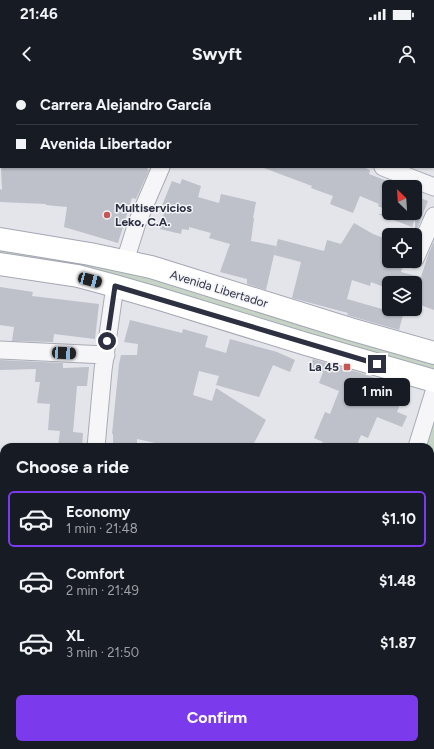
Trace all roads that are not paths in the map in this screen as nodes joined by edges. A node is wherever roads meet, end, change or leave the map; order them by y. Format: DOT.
graph roads {
  1 [pos="161,168"];
  2 [pos="385,168"];
  3 [pos="434,186"];
  4 [pos="434,216"];
  5 [pos="0,240"];
  6 [pos="422,244"];
  7 [pos="125,261"];
  8 [pos="0,264"];
  9 [pos="115,286"];
  10 [pos="0,350"];
  11 [pos="434,353"];
  12 [pos="106,355"];
  13 [pos="434,381"];
  14 [pos="434,392"];
  15 [pos="96,443"];
  16 [pos="418,443"];
  1 -- 7 [label="street"];
  2 -- 3 [label="street"];
  4 -- 6 [label="street"];
  5 -- 7 [label="main road, Avenida Libertador"];
  7 -- 11 [label="main road, Avenida Libertador"];
  8 -- 9 [label="main road"];
  9 -- 12 [label="street"];
  9 -- 13 [label="main road"];
  10 -- 12 [label="street"];
  12 -- 15 [label="street"];
  14 -- 16 [label="street"];
}
